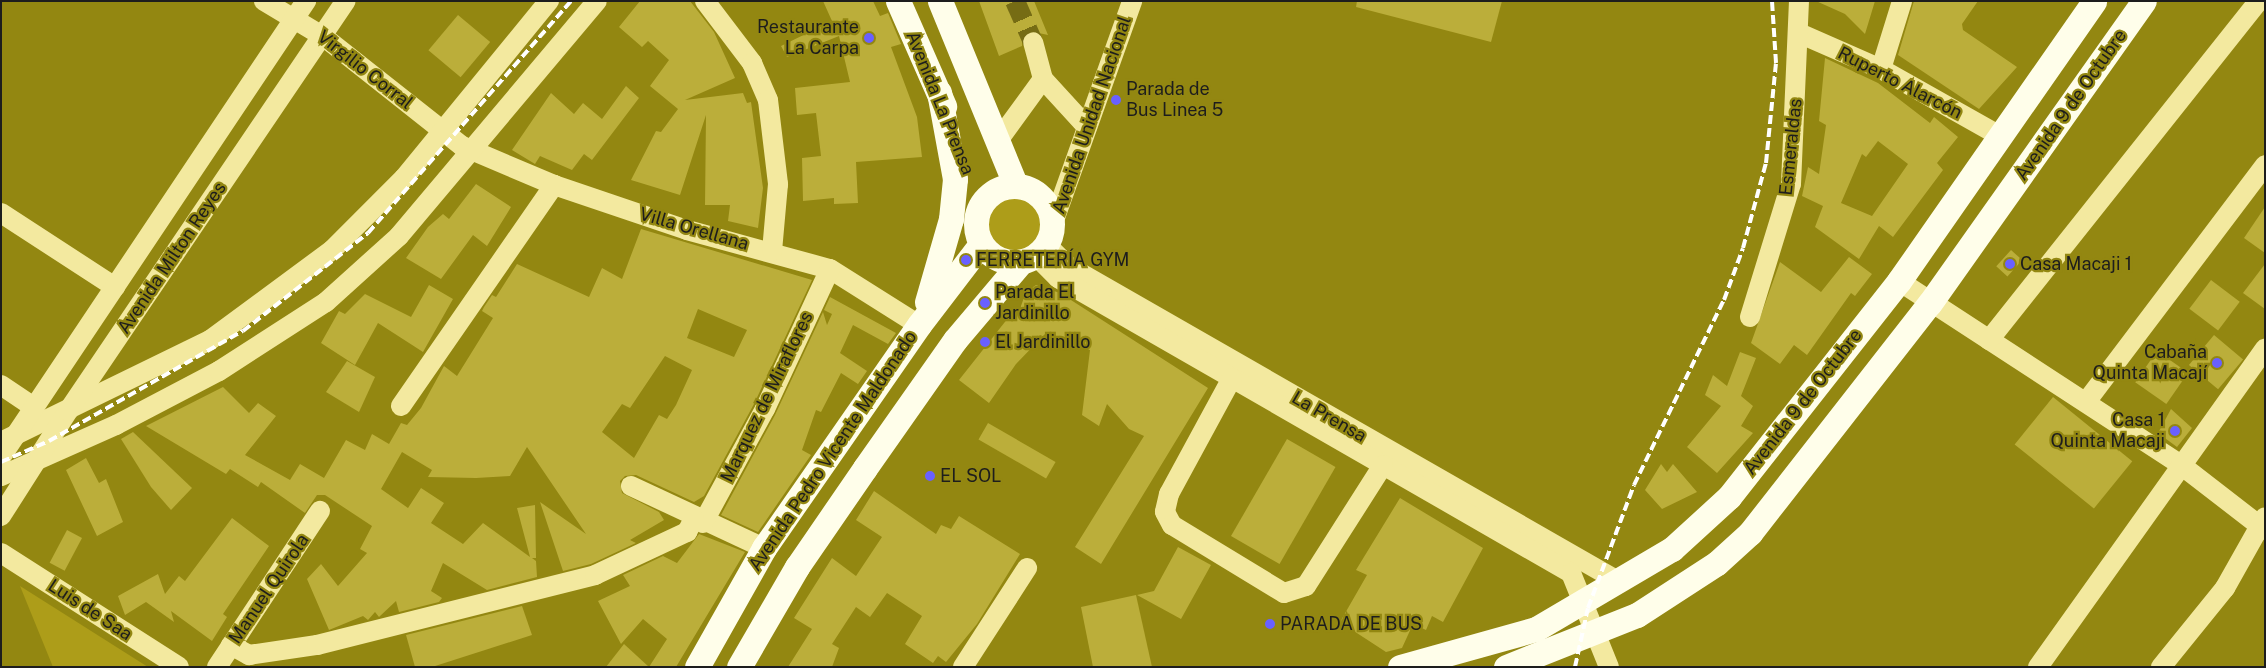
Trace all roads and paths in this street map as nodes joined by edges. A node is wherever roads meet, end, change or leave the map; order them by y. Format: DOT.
graph roads {
  1 [pos="264,1"];
  2 [pos="346,1"];
  3 [pos="549,1"];
  4 [pos="597,1"];
  5 [pos="705,1"];
  6 [pos="898,1"];
  7 [pos="940,1"];
  8 [pos="1132,1"];
  9 [pos="1799,1"];
  10 [pos="1902,1"];
  11 [pos="2094,1"];
  12 [pos="2144,1"];
  13 [pos="2259,1"];
  14 [pos="301,9"];
  15 [pos="1801,34"];
  16 [pos="324,37"];
  17 [pos="1033,42"];
  18 [pos="1881,69"];
  19 [pos="1043,79"];
  20 [pos="939,92"];
  21 [pos="1088,127"];
  22 [pos="442,130"];
  23 [pos="1998,135"];
  24 [pos="997,142"];
  25 [pos="468,148"];
  26 [pos="2265,165"];
  27 [pos="554,185"];
  28 [pos="1016,186"];
  29 [pos="981,206"];
  30 [pos="1,213"];
  31 [pos="981,244"];
  32 [pos="1039,248"];
  33 [pos="772,251"];
  34 [pos="830,269"];
  35 [pos="1899,281"];
  36 [pos="115,287"];
  37 [pos="1930,303"];
  38 [pos="1750,317"];
  39 [pos="919,325"];
  40 [pos="1989,340"];
  41 [pos="2265,349"];
  42 [pos="1232,378"];
  43 [pos="1,385"];
  44 [pos="2086,402"];
  45 [pos="401,406"];
  46 [pos="34,407"];
  47 [pos="68,411"];
  48 [pos="9,439"];
  49 [pos="1,456"];
  50 [pos="36,461"];
  51 [pos="1383,465"];
  52 [pos="2181,466"];
  53 [pos="1,476"];
  54 [pos="631,486"];
  55 [pos="320,511"];
  56 [pos="1,516"];
  57 [pos="698,521"];
  58 [pos="2263,524"];
  59 [pos="764,548"];
  60 [pos="1,553"];
  61 [pos="1028,568"];
  62 [pos="1618,581"];
  63 [pos="1586,603"];
  64 [pos="1596,634"];
  65 [pos="232,645"];
  66 [pos="179,667"];
  67 [pos="217,667"];
  68 [pos="696,667"];
  69 [pos="739,667"];
  70 [pos="963,667"];
  71 [pos="1400,667"];
  72 [pos="1506,667"];
  73 [pos="1609,667"];
  74 [pos="2038,667"];
  75 [pos="2161,667"];
  1 -- 14 [label="street, Virgilio Corral"];
  2 -- 16 [label="street, Avenida Milton Reyes"];
  3 -- 22 [label="street"];
  4 -- 25 [label="street"];
  5 -- 33 [label="street"];
  6 -- 20 [label="main road, Avenida La Prensa"];
  7 -- 24 [label="main road"];
  8 -- 21 [label="street, Avenida Unidad Nacional"];
  9 -- 15 [label="street, Esmeraldas"];
  10 -- 18 [label="street"];
  11 -- 23 [label="main road, Avenida 9 de Octubre"];
  12 -- 37 [label="main road, Avenida 9 de Octubre"];
  13 -- 40 [label="street"];
  14 -- 16 [label="street, Virgilio Corral"];
  14 -- 36 [label="street, Avenida Milton Reyes"];
  15 -- 18 [label="street, Ruperto Alarcón"];
  15 -- 38 [label="street, Esmeraldas"];
  16 -- 22 [label="street, Virgilio Corral"];
  16 -- 47 [label="street, Avenida Milton Reyes"];
  17 -- 19 [label="street"];
  18 -- 23 [label="street, Ruperto Alarcón"];
  19 -- 21 [label="street"];
  19 -- 24 [label="street"];
  20 -- 29 [label="main road, Avenida La Prensa"];
  20 -- 39 [label="main road"];
  21 -- 32 [label="street, Avenida Unidad Nacional"];
  22 -- 25 [label="street, Virgilio Corral"];
  22 -- 47 [label="street"];
  23 -- 35 [label="main road, Avenida 9 de Octubre"];
  24 -- 28 [label="main road"];
  25 -- 27 [label="street, Villa Orellana"];
  25 -- 50 [label="street"];
  26 -- 44 [label="street"];
  27 -- 33 [label="street, Villa Orellana"];
  27 -- 45 [label="street"];
  28 -- 29 [label="main road"];
  28 -- 32 [label="main road"];
  29 -- 31 [label="main road"];
  30 -- 36 [label="street"];
  31 -- 32 [label="main road"];
  31 -- 39 [label="main road, Avenida Pedro Vicente Maldonado"];
  32 -- 42 [label="street, La Prensa"];
  32 -- 62 [label="street, La Prensa"];
  32 -- 69 [label="main road, Avenida Pedro Vicente Maldonado"];
  33 -- 34 [label="street, Villa Orellana"];
  34 -- 39 [label="street, Villa Orellana"];
  34 -- 57 [label="street, Marquez de Miraflores"];
  35 -- 37 [label="street"];
  35 -- 62 [label="main road, Avenida 9 de Octubre"];
  36 -- 46 [label="street, Avenida Milton Reyes"];
  37 -- 40 [label="street"];
  37 -- 64 [label="main road, Avenida 9 de Octubre"];
  39 -- 59 [label="main road, Avenida Pedro Vicente Maldonado"];
  40 -- 44 [label="street"];
  41 -- 52 [label="street"];
  42 -- 51 [label="street, La Prensa"];
  42 -- 51 [label="street"];
  43 -- 46 [label="street"];
  44 -- 52 [label="street"];
  46 -- 48 [label="street, Avenida Milton Reyes"];
  47 -- 48 [label="street"];
  47 -- 50 [label="street, Avenida Milton Reyes"];
  48 -- 49 [label="street, Avenida Milton Reyes"];
  50 -- 53 [label="street"];
  50 -- 56 [label="street, Avenida Milton Reyes"];
  51 -- 63 [label="street, La Prensa"];
  52 -- 58 [label="street"];
  52 -- 74 [label="street"];
  54 -- 57 [label="street"];
  55 -- 65 [label="street, Manuel Quirola"];
  57 -- 59 [label="street"];
  57 -- 65 [label="street, Marquez de Miraflores"];
  58 -- 75 [label="street"];
  59 -- 68 [label="main road, Avenida Pedro Vicente Maldonado"];
  60 -- 66 [label="street, Luis de Saa"];
  61 -- 70 [label="street"];
  62 -- 63 [label="main road, Avenida 9 de Octubre"];
  63 -- 64 [label="street, La Prensa"];
  63 -- 71 [label="main road, Avenida 9 de Octubre"];
  64 -- 72 [label="main road, Avenida 9 de Octubre"];
  64 -- 73 [label="street, La Prensa"];
  65 -- 67 [label="street, Manuel Quirola"];
}
